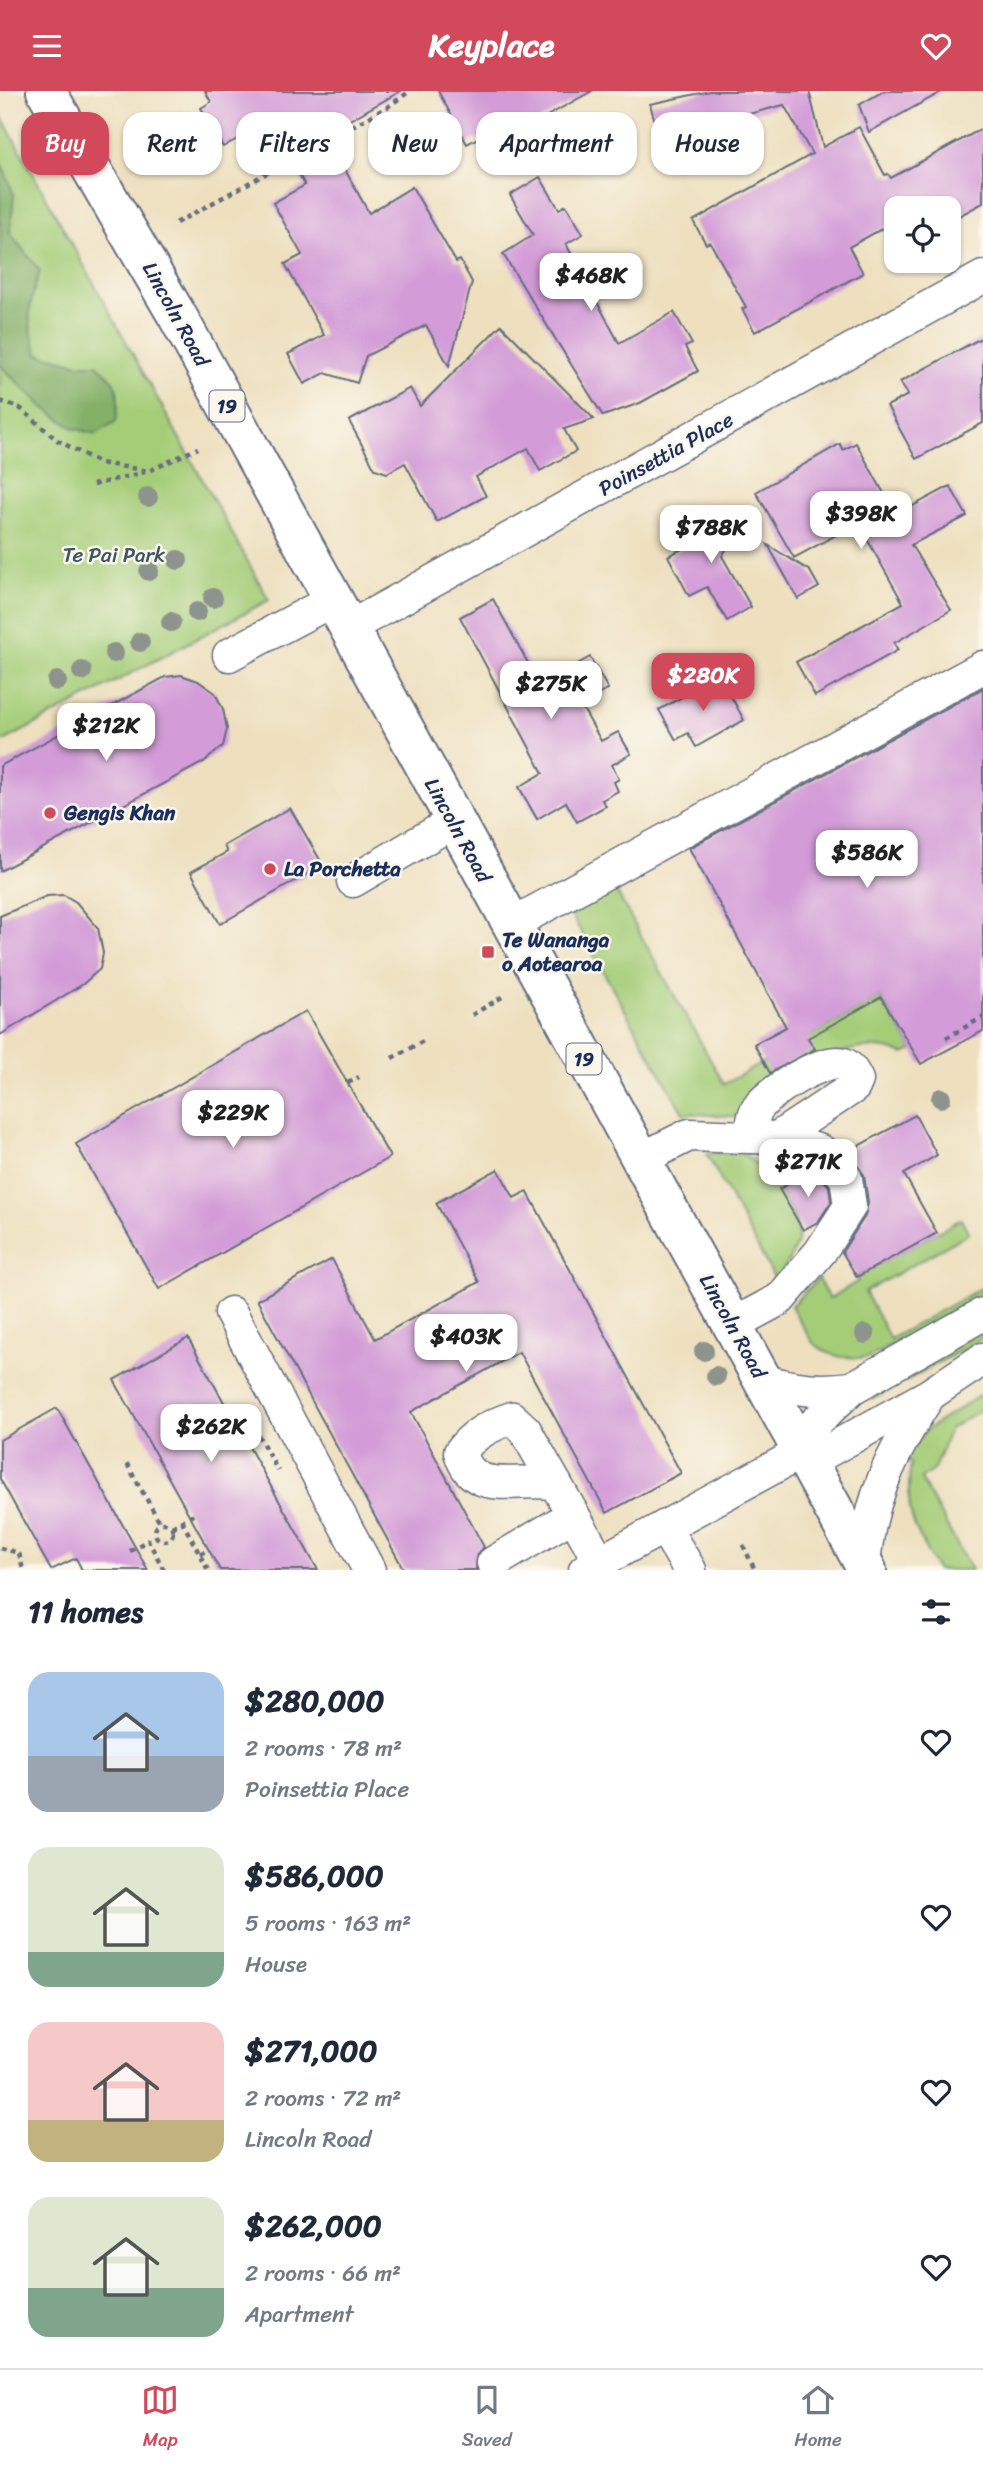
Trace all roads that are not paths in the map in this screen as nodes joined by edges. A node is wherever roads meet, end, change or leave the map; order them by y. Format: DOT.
graph roads {
  1 [pos="46,91"];
  2 [pos="983,277"];
  3 [pos="340,614"];
  4 [pos="229,655"];
  5 [pos="983,667"];
  6 [pos="453,822"];
  7 [pos="353,881"];
  8 [pos="510,925"];
  9 [pos="641,1159"];
  10 [pos="231,1313"];
  11 [pos="983,1314"];
  12 [pos="732,1325"];
  13 [pos="983,1359"];
  14 [pos="763,1380"];
  15 [pos="852,1388"];
  16 [pos="929,1395"];
  17 [pos="802,1452"];
  18 [pos="556,1485"];
  19 [pos="573,1515"];
  20 [pos="664,1527"];
  21 [pos="493,1563"];
  22 [pos="593,1566"];
  23 [pos="865,1567"];
  24 [pos="369,1570"];
  25 [pos="690,1570"];
  1 -- 3 [label="main road, Lincoln Road / 19"];
  2 -- 3 [label="street, Poinsettia Place"];
  3 -- 4 [label="street, Poinsettia Place"];
  3 -- 6 [label="main road, Lincoln Road / 19"];
  5 -- 8 [label="street"];
  6 -- 7 [label="street"];
  6 -- 8 [label="main road, Lincoln Road / 19"];
  8 -- 9 [label="main road, Lincoln Road / 19"];
  9 -- 12 [label="main road, Lincoln Road / 19"];
  9 -- 12 [label="street"];
  10 -- 24 [label="street"];
  11 -- 15 [label="street"];
  12 -- 14 [label="main road, Lincoln Road / 19"];
  13 -- 16 [label="street"];
  14 -- 15 [label="street"];
  14 -- 17 [label="main road, Lincoln Road / 19"];
  15 -- 17 [label="street"];
  16 -- 17 [label="street"];
  16 -- 23 [label="street"];
  17 -- 20 [label="street"];
  17 -- 23 [label="main road, Lincoln Road / 19"];
  18 -- 19 [label="street"];
  19 -- 21 [label="street"];
  19 -- 22 [label="street"];
  20 -- 22 [label="street"];
  20 -- 25 [label="street"];
}
